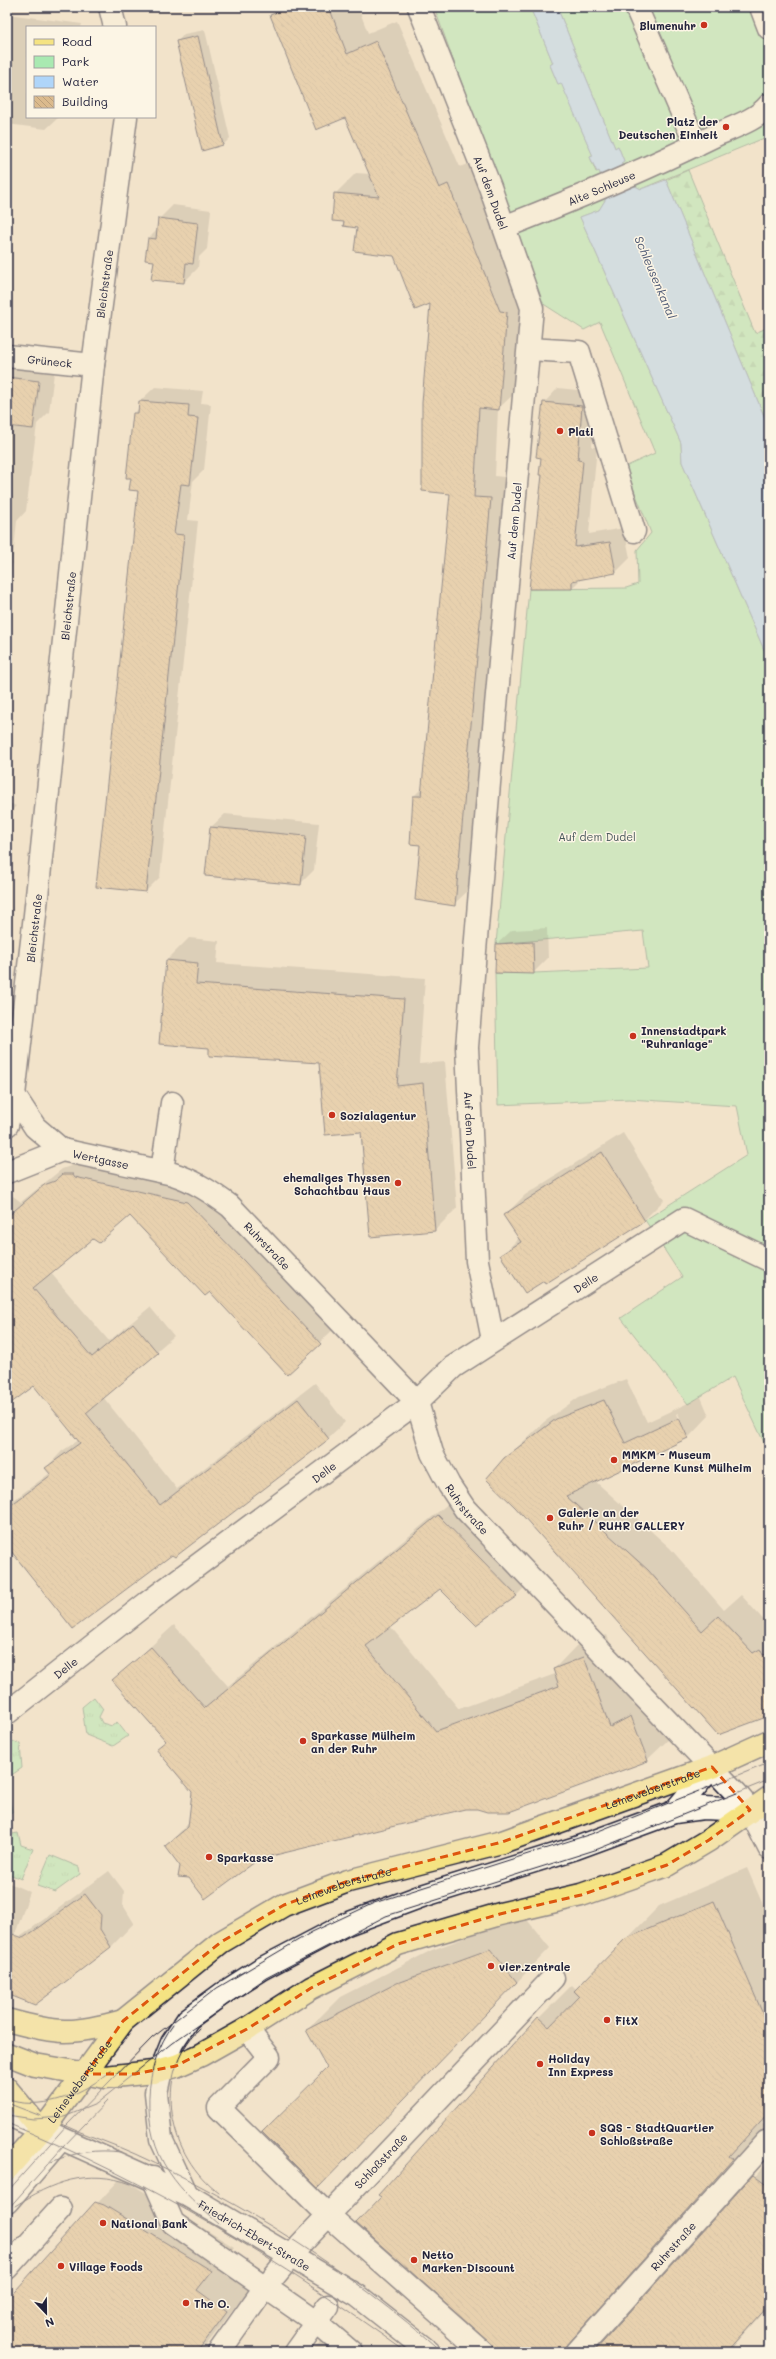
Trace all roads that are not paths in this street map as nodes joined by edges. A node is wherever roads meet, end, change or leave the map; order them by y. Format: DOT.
graph roads {
  1 [pos="110,7"];
  2 [pos="419,7"];
  3 [pos="636,7"];
  4 [pos="761,7"];
  5 [pos="115,26"];
  6 [pos="769,28"];
  7 [pos="767,107"];
  8 [pos="126,118"];
  9 [pos="696,145"];
  10 [pos="504,226"];
  11 [pos="529,349"];
  12 [pos="7,356"];
  13 [pos="93,365"];
  14 [pos="634,531"];
  15 [pos="14,1095"];
  16 [pos="172,1103"];
  17 [pos="7,1125"];
  18 [pos="62,1150"];
  19 [pos="7,1172"];
  20 [pos="168,1173"];
  21 [pos="769,1260"];
  22 [pos="493,1340"];
  23 [pos="417,1402"];
  24 [pos="7,1712"];
  25 [pos="769,1741"];
  26 [pos="712,1767"];
  27 [pos="769,1798"];
  28 [pos="750,1810"];
  29 [pos="674,1812"];
  30 [pos="769,1848"];
  31 [pos="554,1978"];
  32 [pos="7,2020"];
  33 [pos="123,2021"];
  34 [pos="247,2029"];
  35 [pos="7,2054"];
  36 [pos="161,2070"];
  37 [pos="86,2074"];
  38 [pos="7,2089"];
  39 [pos="7,2114"];
  40 [pos="41,2130"];
  41 [pos="61,2139"];
  42 [pos="769,2143"];
  43 [pos="7,2170"];
  44 [pos="153,2178"];
  45 [pos="187,2195"];
  46 [pos="7,2202"];
  47 [pos="60,2209"];
  48 [pos="328,2215"];
  49 [pos="290,2256"];
  50 [pos="7,2268"];
  51 [pos="266,2286"];
  52 [pos="322,2314"];
  53 [pos="219,2352"];
  54 [pos="295,2352"];
  55 [pos="351,2352"];
  56 [pos="429,2352"];
  57 [pos="483,2352"];
  58 [pos="577,2352"];
  1 -- 5 [label="street"];
  2 -- 10 [label="street, Auf dem Dudel"];
  3 -- 9 [label="street"];
  4 -- 6 [label="street"];
  7 -- 9 [label="street, Alte Schleuse"];
  8 -- 13 [label="street, Bleichstraße"];
  9 -- 10 [label="street, Alte Schleuse"];
  10 -- 11 [label="street, Auf dem Dudel"];
  11 -- 14 [label="street"];
  11 -- 22 [label="street, Auf dem Dudel"];
  12 -- 13 [label="street, Grüneck"];
  13 -- 15 [label="street, Bleichstraße"];
  15 -- 17 [label="street, Bleichstraße"];
  15 -- 18 [label="street"];
  16 -- 20 [label="street"];
  18 -- 19 [label="street, Wertgasse"];
  18 -- 20 [label="street, Wertgasse"];
  20 -- 23 [label="street, Ruhrstraße"];
  21 -- 22 [label="street, Delle"];
  22 -- 23 [label="street, Delle"];
  23 -- 24 [label="street, Delle"];
  23 -- 26 [label="street, Ruhrstraße"];
  25 -- 26 [label="main road, Leineweberstraße"];
  26 -- 28 [label="street, Ruhrstraße"];
  26 -- 29 [label="street"];
  26 -- 33 [label="main road, Leineweberstraße"];
  27 -- 28 [label="main road"];
  28 -- 29 [label="street, Friedrich-Ebert-Straße"];
  28 -- 30 [label="street, Ruhrstraße"];
  28 -- 34 [label="main road"];
  29 -- 36 [label="street, Friedrich-Ebert-Straße"];
  31 -- 48 [label="street, Schloßstraße"];
  32 -- 33 [label="main road"];
  33 -- 37 [label="main road, Leineweberstraße"];
  34 -- 36 [label="main road"];
  34 -- 48 [label="street"];
  35 -- 37 [label="main road"];
  36 -- 37 [label="main road"];
  36 -- 45 [label="street, Friedrich-Ebert-Straße"];
  37 -- 40 [label="main road, Leineweberstraße"];
  38 -- 40 [label="main road"];
  39 -- 40 [label="street"];
  40 -- 41 [label="street"];
  40 -- 43 [label="main road, Leineweberstraße"];
  41 -- 44 [label="street"];
  41 -- 46 [label="street"];
  42 -- 58 [label="street, Ruhrstraße"];
  44 -- 45 [label="street"];
  44 -- 51 [label="street"];
  45 -- 49 [label="street, Friedrich-Ebert-Straße"];
  47 -- 50 [label="street"];
  48 -- 49 [label="street, Schloßstraße"];
  48 -- 57 [label="street"];
  49 -- 51 [label="street, Schloßstraße"];
  49 -- 56 [label="street, Friedrich-Ebert-Straße"];
  51 -- 52 [label="street"];
  51 -- 53 [label="street, Schloßstraße"];
  52 -- 54 [label="street"];
  52 -- 55 [label="street"];
}
